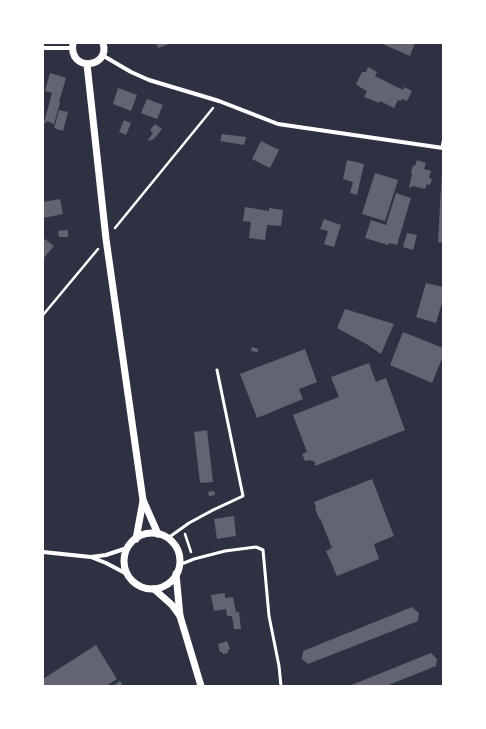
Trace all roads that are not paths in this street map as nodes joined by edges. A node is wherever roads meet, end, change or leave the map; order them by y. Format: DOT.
graph roads {
  1 [pos="103,43"];
  2 [pos="72,45"];
  3 [pos="43,48"];
  4 [pos="102,55"];
  5 [pos="88,64"];
  6 [pos="443,142"];
  7 [pos="443,148"];
  8 [pos="217,370"];
  9 [pos="143,500"];
  10 [pos="158,534"];
  11 [pos="168,538"];
  12 [pos="136,539"];
  13 [pos="127,548"];
  14 [pos="43,552"];
  15 [pos="91,557"];
  16 [pos="179,565"];
  17 [pos="127,574"];
  18 [pos="176,574"];
  19 [pos="154,589"];
  20 [pos="180,616"];
  21 [pos="202,686"];
  22 [pos="281,686"];
  1 -- 4 [label="street"];
  2 -- 3 [label="street"];
  2 -- 5 [label="street"];
  4 -- 5 [label="street"];
  4 -- 7 [label="street"];
  5 -- 9 [label="street"];
  6 -- 7 [label="lane"];
  8 -- 11 [label="lane"];
  9 -- 10 [label="street"];
  9 -- 12 [label="street"];
  10 -- 11 [label="street"];
  10 -- 12 [label="street"];
  11 -- 16 [label="street"];
  12 -- 13 [label="street"];
  13 -- 15 [label="street"];
  13 -- 17 [label="street"];
  14 -- 15 [label="street"];
  15 -- 17 [label="street"];
  16 -- 18 [label="street"];
  16 -- 22 [label="lane"];
  17 -- 19 [label="street"];
  18 -- 19 [label="street"];
  18 -- 20 [label="street"];
  19 -- 20 [label="street"];
  20 -- 21 [label="street"];
}
